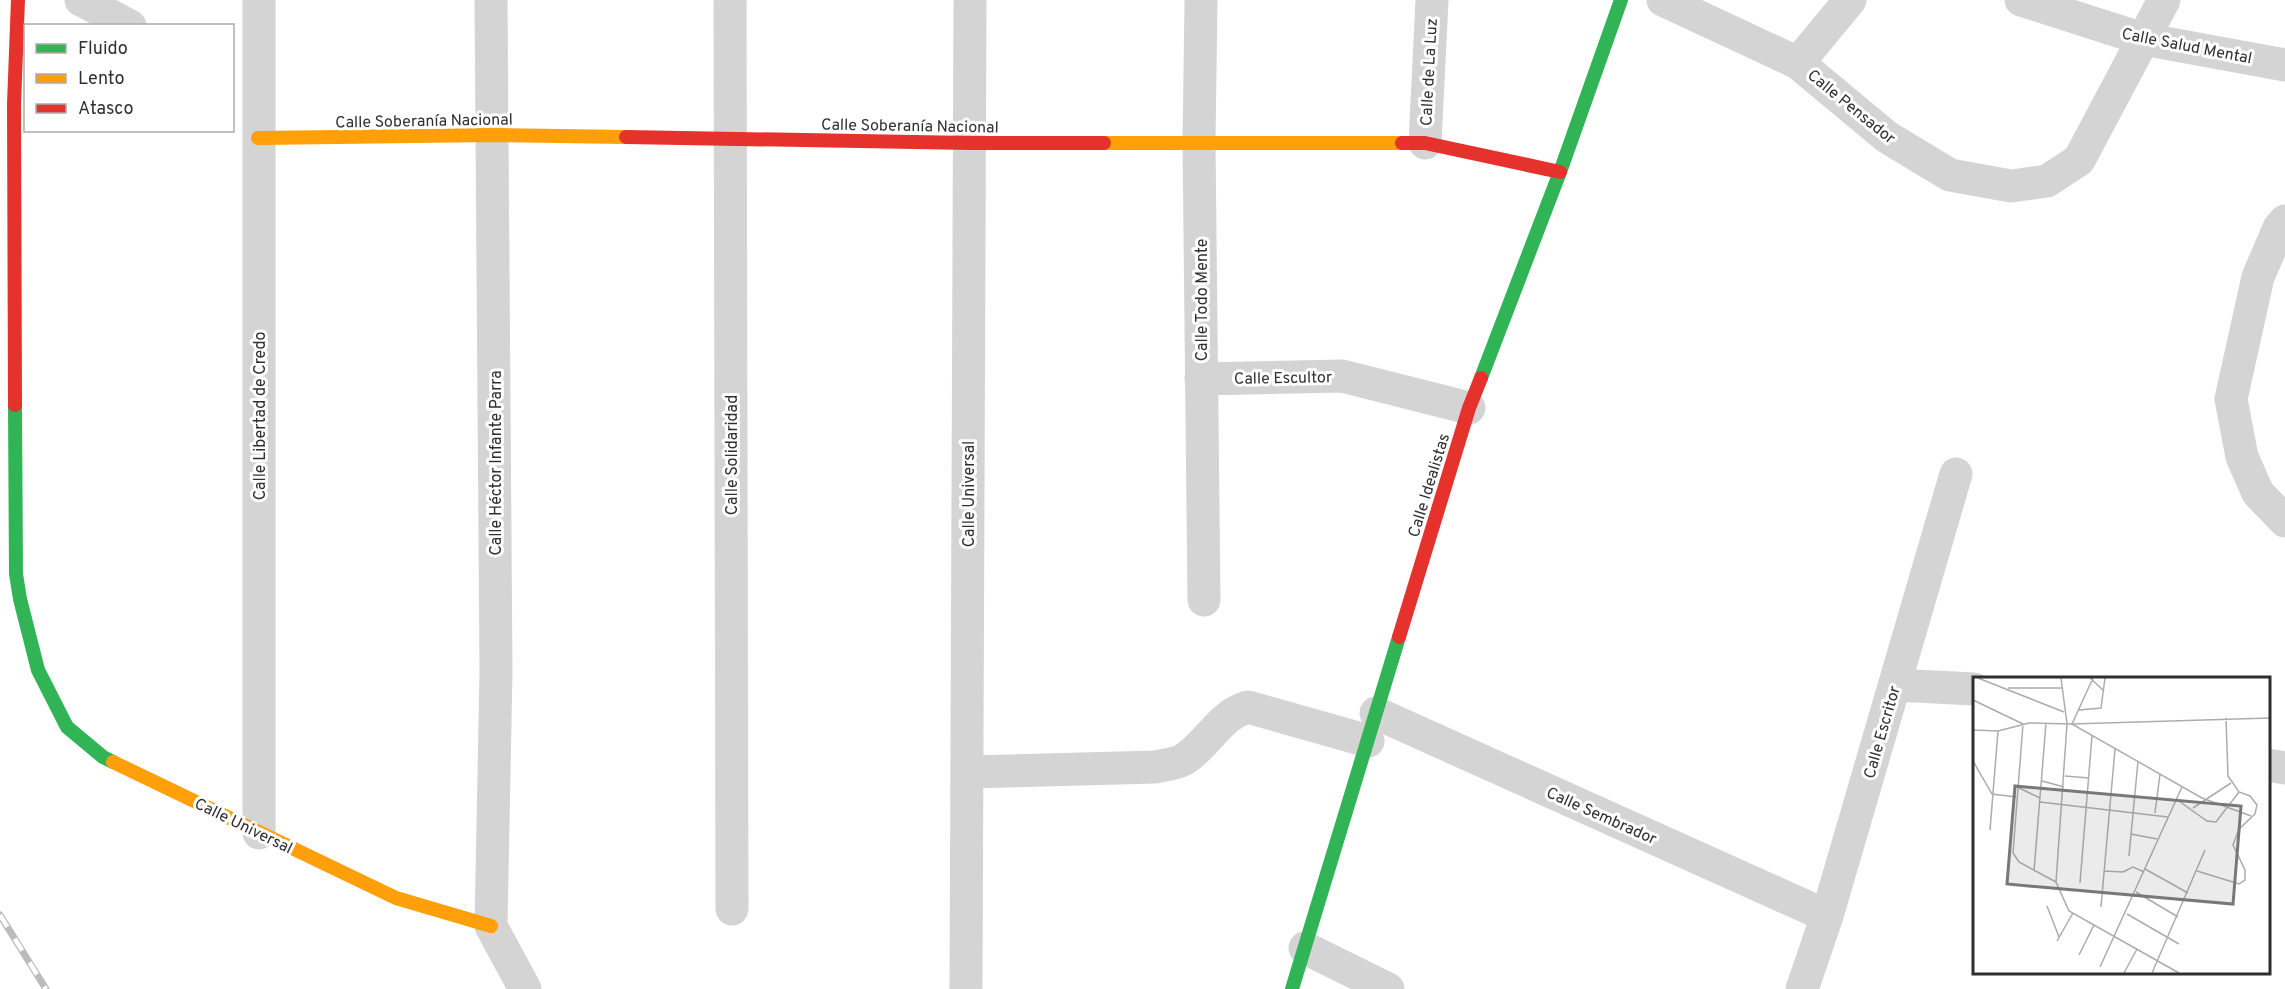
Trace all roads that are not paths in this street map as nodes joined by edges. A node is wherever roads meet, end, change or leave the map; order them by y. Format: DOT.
graph roads {
  1 [pos="20,0"];
  2 [pos="81,0"];
  3 [pos="260,0"];
  4 [pos="491,0"];
  5 [pos="730,0"];
  6 [pos="970,0"];
  7 [pos="1201,0"];
  8 [pos="1432,0"];
  9 [pos="1621,0"];
  10 [pos="1665,0"];
  11 [pos="1850,0"];
  12 [pos="2020,0"];
  13 [pos="2164,0"];
  14 [pos="126,24"];
  15 [pos="2143,39"];
  16 [pos="1798,63"];
  17 [pos="2285,65"];
  18 [pos="245,84"];
  19 [pos="7,104"];
  20 [pos="493,135"];
  21 [pos="258,138"];
  22 [pos="730,140"];
  23 [pos="1200,142"];
  24 [pos="970,143"];
  25 [pos="1425,143"];
  26 [pos="1560,172"];
  27 [pos="2285,220"];
  28 [pos="1201,379"];
  29 [pos="1469,408"];
  30 [pos="1956,474"];
  31 [pos="2285,521"];
  32 [pos="1204,600"];
  33 [pos="1895,685"];
  34 [pos="1973,689"];
  35 [pos="1372,727"];
  36 [pos="2270,765"];
  37 [pos="2285,768"];
  38 [pos="967,772"];
  39 [pos="259,833"];
  40 [pos="732,909"];
  41 [pos="1827,916"];
  42 [pos="491,926"];
  43 [pos="1305,948"];
  44 [pos="525,989"];
  45 [pos="966,989"];
  46 [pos="1292,989"];
  47 [pos="1388,989"];
  48 [pos="1802,989"];
  1 -- 19 [label="street, Calle Universal"];
  2 -- 14 [label="street"];
  3 -- 18 [label="street, Calle Libertad de Credo"];
  4 -- 20 [label="street, Calle Héctor Infante Parra"];
  5 -- 22 [label="street, Calle Solidaridad"];
  6 -- 24 [label="street, Calle Universal"];
  7 -- 23 [label="street, Calle Todo Mente"];
  8 -- 25 [label="street, Calle de La Luz"];
  9 -- 26 [label="street, Calle Idealistas"];
  10 -- 16 [label="street, Calle Pensador"];
  11 -- 16 [label="street"];
  12 -- 15 [label="street, Calle Salud Mental"];
  13 -- 15 [label="street"];
  15 -- 16 [label="street, Calle Pensador"];
  15 -- 17 [label="street, Calle Salud Mental"];
  18 -- 21 [label="street, Calle Libertad de Credo"];
  19 -- 39 [label="street, Calle Universal"];
  20 -- 21 [label="street, Calle Soberanía Nacional"];
  20 -- 22 [label="street, Calle Soberanía Nacional"];
  20 -- 42 [label="street, Calle Héctor Infante Parra"];
  21 -- 39 [label="street, Calle Libertad de Credo"];
  22 -- 24 [label="street, Calle Soberanía Nacional"];
  22 -- 40 [label="street, Calle Solidaridad"];
  23 -- 24 [label="street, Calle Soberanía Nacional"];
  23 -- 25 [label="street, Calle Soberanía Nacional"];
  23 -- 28 [label="street, Calle Todo Mente"];
  24 -- 38 [label="street, Calle Universal"];
  25 -- 26 [label="street, Calle Soberanía Nacional"];
  26 -- 29 [label="street, Calle Idealistas"];
  27 -- 31 [label="street"];
  28 -- 29 [label="street, Calle Escultor"];
  28 -- 32 [label="street, Calle Todo Mente"];
  29 -- 35 [label="street, Calle Idealistas"];
  30 -- 33 [label="street, Calle Escritor"];
  33 -- 34 [label="street"];
  33 -- 41 [label="street, Calle Escritor"];
  35 -- 38 [label="street, Calle Sembrador"];
  35 -- 41 [label="street, Calle Sembrador"];
  35 -- 43 [label="street, Calle Idealistas"];
  36 -- 37 [label="street"];
  38 -- 45 [label="street, Calle Universal"];
  39 -- 42 [label="street, Calle Universal"];
  41 -- 48 [label="street, Calle Escritor"];
  42 -- 44 [label="street"];
  43 -- 46 [label="street, Calle Idealistas"];
  43 -- 47 [label="street"];
}
